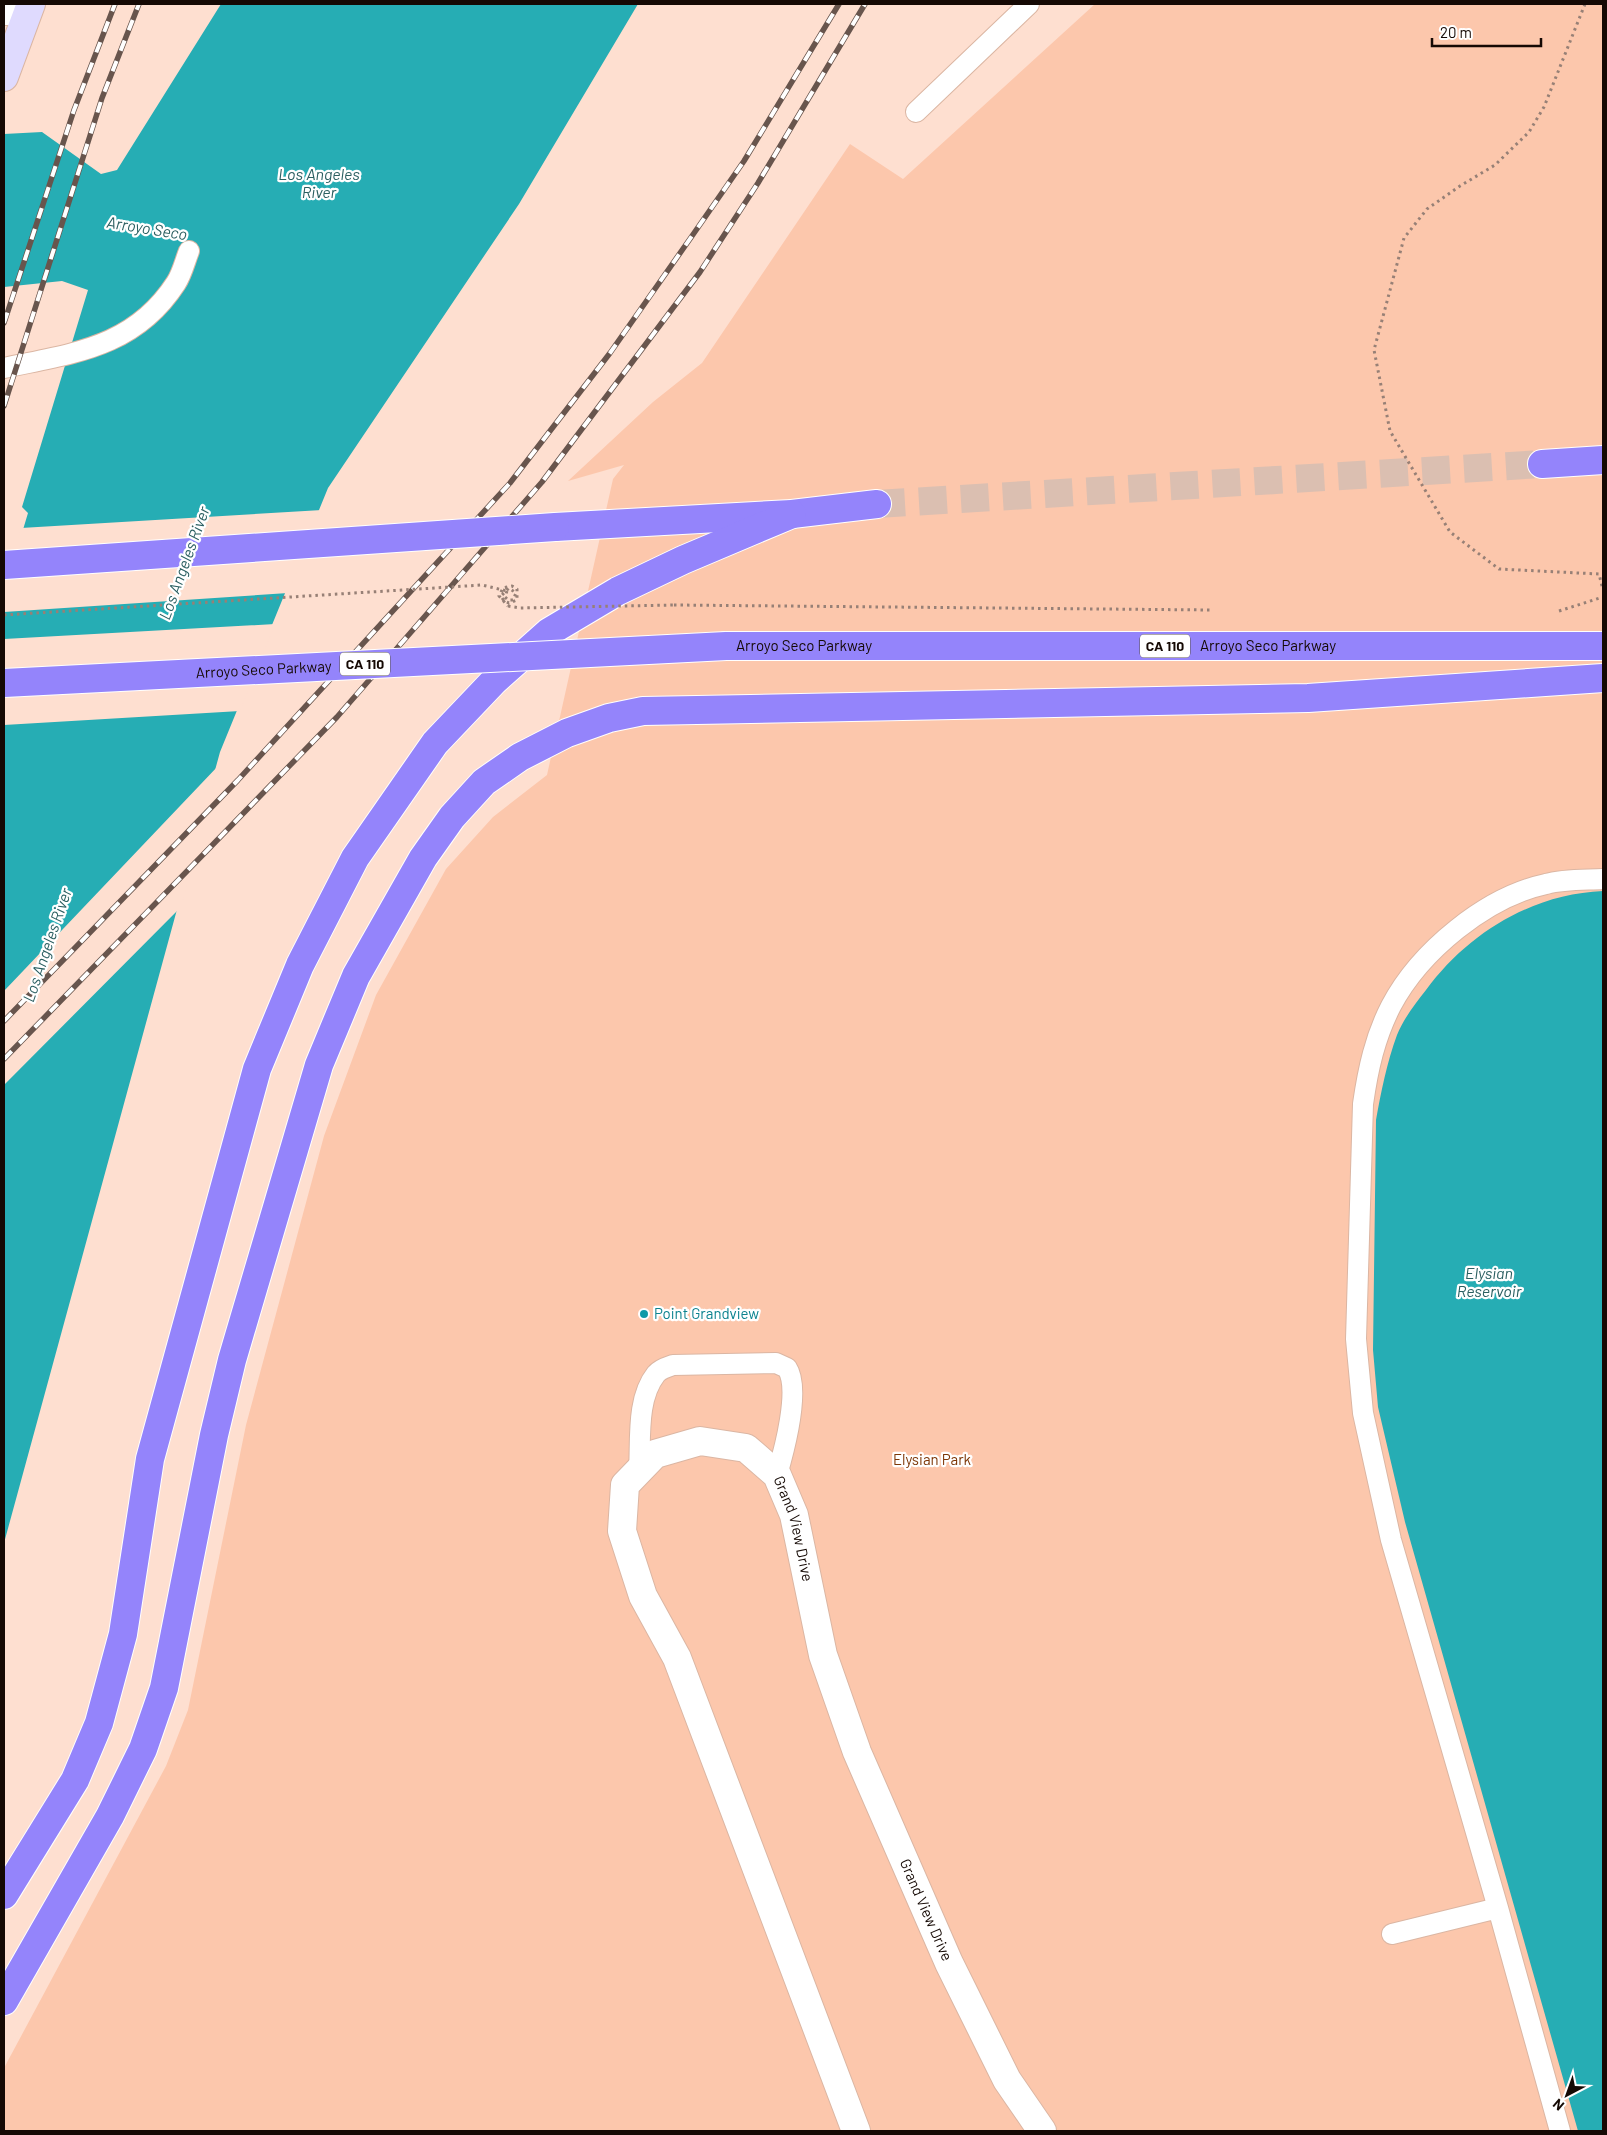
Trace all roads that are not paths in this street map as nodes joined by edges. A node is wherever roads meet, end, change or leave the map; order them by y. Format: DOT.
graph roads {
  1 [pos="1029,4"];
  2 [pos="20,11"];
  3 [pos="4,77"];
  4 [pos="916,112"];
  5 [pos="189,251"];
  6 [pos="4,368"];
  7 [pos="1603,460"];
  8 [pos="1542,464"];
  9 [pos="877,504"];
  10 [pos="792,514"];
  11 [pos="4,565"];
  12 [pos="1603,646"];
  13 [pos="1603,678"];
  14 [pos="4,683"];
  15 [pos="1603,879"];
  16 [pos="639,1471"];
  17 [pos="777,1475"];
  18 [pos="4,1895"];
  19 [pos="1498,1908"];
  20 [pos="1392,1934"];
  21 [pos="4,2002"];
  22 [pos="856,2131"];
  23 [pos="1042,2131"];
  24 [pos="1560,2131"];
  1 -- 4 [label="lane"];
  2 -- 3 [label="street"];
  5 -- 6 [label="lane"];
  7 -- 8 [label="highway"];
  9 -- 10 [label="highway"];
  10 -- 11 [label="highway, bridge"];
  10 -- 18 [label="highway"];
  12 -- 14 [label="highway, Arroyo Seco Parkway / CA 110, bridge"];
  13 -- 21 [label="highway"];
  15 -- 19 [label="lane"];
  16 -- 17 [label="street, Grand View Drive"];
  16 -- 17 [label="lane"];
  16 -- 22 [label="street, Grand View Drive"];
  17 -- 23 [label="street, Grand View Drive"];
  19 -- 20 [label="lane"];
  19 -- 24 [label="lane"];
}
